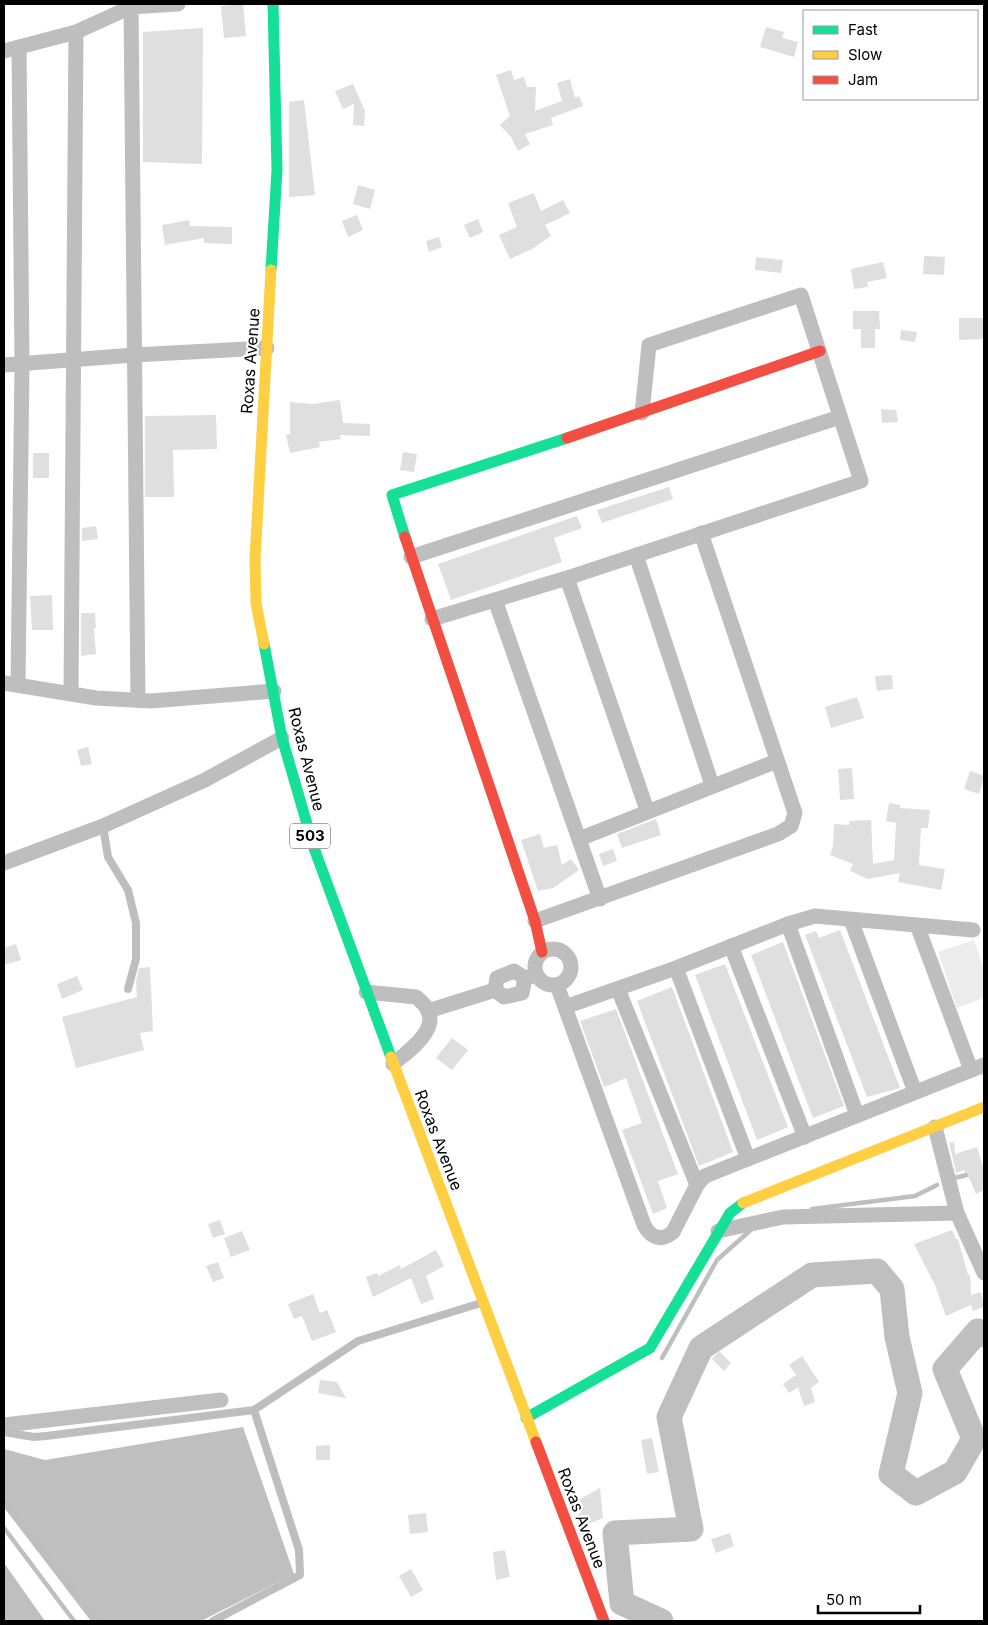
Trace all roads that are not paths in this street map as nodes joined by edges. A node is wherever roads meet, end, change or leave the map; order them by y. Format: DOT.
graph roads {
  1 [pos="178,4"];
  2 [pos="273,4"];
  3 [pos="131,7"];
  4 [pos="76,32"];
  5 [pos="19,47"];
  6 [pos="4,52"];
  7 [pos="267,348"];
  8 [pos="820,351"];
  9 [pos="134,355"];
  10 [pos="74,361"];
  11 [pos="22,364"];
  12 [pos="4,365"];
  13 [pos="642,413"];
  14 [pos="840,417"];
  15 [pos="701,533"];
  16 [pos="636,555"];
  17 [pos="411,557"];
  18 [pos="567,578"];
  19 [pos="495,600"];
  20 [pos="432,619"];
  21 [pos="11,684"];
  22 [pos="274,691"];
  23 [pos="71,693"];
  24 [pos="138,700"];
  25 [pos="282,738"];
  26 [pos="777,761"];
  27 [pos="712,786"];
  28 [pos="647,810"];
  29 [pos="104,826"];
  30 [pos="579,839"];
  31 [pos="4,863"];
  32 [pos="600,899"];
  33 [pos="851,920"];
  34 [pos="535,921"];
  35 [pos="788,924"];
  36 [pos="917,925"];
  37 [pos="973,930"];
  38 [pos="731,946"];
  39 [pos="542,952"];
  40 [pos="676,968"];
  41 [pos="530,976"];
  42 [pos="557,985"];
  43 [pos="128,989"];
  44 [pos="618,989"];
  45 [pos="366,992"];
  46 [pos="565,1007"];
  47 [pos="428,1011"];
  48 [pos="393,1064"];
  49 [pos="978,1068"];
  50 [pos="916,1092"];
  51 [pos="984,1107"];
  52 [pos="857,1115"];
  53 [pos="936,1127"];
  54 [pos="805,1137"];
  55 [pos="748,1159"];
  56 [pos="697,1185"];
  57 [pos="957,1213"];
  58 [pos="718,1231"];
  59 [pos="984,1272"];
  60 [pos="483,1302"];
  61 [pos="254,1410"];
  62 [pos="526,1418"];
  63 [pos="4,1432"];
  64 [pos="4,1501"];
  65 [pos="96,1621"];
  66 [pos="213,1621"];
  67 [pos="604,1621"];
  1 -- 3 [label="street"];
  2 -- 7 [label="main road, Roxas Avenue / 503"];
  3 -- 4 [label="street"];
  3 -- 9 [label="street"];
  4 -- 5 [label="street"];
  4 -- 10 [label="street"];
  5 -- 6 [label="street"];
  5 -- 11 [label="street"];
  7 -- 9 [label="street"];
  7 -- 22 [label="main road, Roxas Avenue / 503"];
  8 -- 13 [label="main road"];
  8 -- 13 [label="street"];
  8 -- 14 [label="street"];
  9 -- 10 [label="street"];
  9 -- 24 [label="street"];
  10 -- 11 [label="street"];
  10 -- 23 [label="street"];
  11 -- 12 [label="street"];
  11 -- 21 [label="street"];
  13 -- 17 [label="main road"];
  14 -- 15 [label="street"];
  14 -- 17 [label="street"];
  15 -- 16 [label="street"];
  15 -- 26 [label="street"];
  16 -- 18 [label="street"];
  16 -- 27 [label="street"];
  17 -- 20 [label="main road"];
  18 -- 19 [label="street"];
  18 -- 28 [label="street"];
  19 -- 20 [label="street"];
  19 -- 30 [label="street"];
  20 -- 34 [label="main road"];
  21 -- 23 [label="street"];
  22 -- 24 [label="street"];
  22 -- 25 [label="main road, Roxas Avenue / 503"];
  23 -- 24 [label="street"];
  25 -- 29 [label="street"];
  25 -- 45 [label="main road, Roxas Avenue / 503"];
  26 -- 27 [label="street"];
  26 -- 32 [label="street"];
  27 -- 28 [label="street"];
  28 -- 30 [label="street"];
  29 -- 31 [label="street"];
  29 -- 43 [label="lane"];
  30 -- 32 [label="street"];
  32 -- 34 [label="street"];
  33 -- 35 [label="street"];
  33 -- 36 [label="street"];
  33 -- 50 [label="street"];
  34 -- 39 [label="main road"];
  35 -- 38 [label="street"];
  35 -- 52 [label="street"];
  36 -- 37 [label="street"];
  36 -- 49 [label="street"];
  38 -- 40 [label="street"];
  38 -- 54 [label="street"];
  39 -- 41 [label="street"];
  39 -- 42 [label="street"];
  40 -- 44 [label="street"];
  40 -- 55 [label="street"];
  41 -- 42 [label="street"];
  41 -- 47 [label="street"];
  42 -- 46 [label="street"];
  44 -- 46 [label="street"];
  44 -- 56 [label="street"];
  45 -- 47 [label="street"];
  45 -- 48 [label="main road, Roxas Avenue / 503"];
  46 -- 56 [label="street"];
  47 -- 48 [label="street"];
  48 -- 60 [label="main road, Roxas Avenue / 503"];
  49 -- 50 [label="street"];
  50 -- 52 [label="street"];
  51 -- 53 [label="main road"];
  52 -- 54 [label="street"];
  53 -- 57 [label="street"];
  53 -- 58 [label="main road"];
  54 -- 55 [label="street"];
  55 -- 56 [label="street"];
  57 -- 58 [label="street"];
  57 -- 59 [label="street"];
  58 -- 62 [label="main road"];
  60 -- 61 [label="lane"];
  60 -- 62 [label="main road, Roxas Avenue / 503"];
  61 -- 63 [label="lane"];
  61 -- 66 [label="lane"];
  62 -- 67 [label="main road, Roxas Avenue / 503"];
  64 -- 65 [label="lane"];
}
